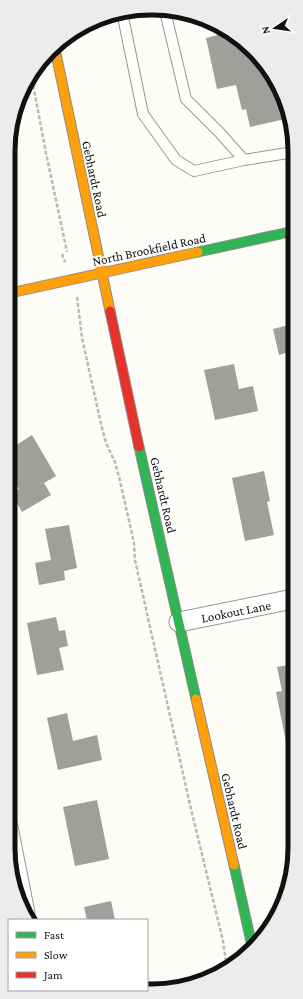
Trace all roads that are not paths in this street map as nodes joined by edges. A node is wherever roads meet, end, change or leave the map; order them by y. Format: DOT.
graph roads {
  1 [pos="166,16"];
  2 [pos="123,18"];
  3 [pos="56,54"];
  4 [pos="288,153"];
  5 [pos="244,160"];
  6 [pos="288,232"];
  7 [pos="102,273"];
  8 [pos="15,292"];
  9 [pos="288,600"];
  10 [pos="179,622"];
  11 [pos="251,941"];
  1 -- 5 [label="lane"];
  2 -- 5 [label="lane"];
  3 -- 7 [label="street, Gebhardt Road"];
  4 -- 5 [label="lane"];
  6 -- 7 [label="street, North Brookfield Road"];
  7 -- 8 [label="street, North Brookfield Road"];
  7 -- 10 [label="street, Gebhardt Road"];
  9 -- 10 [label="street, Lookout Lane"];
  10 -- 11 [label="street, Gebhardt Road"];
}
